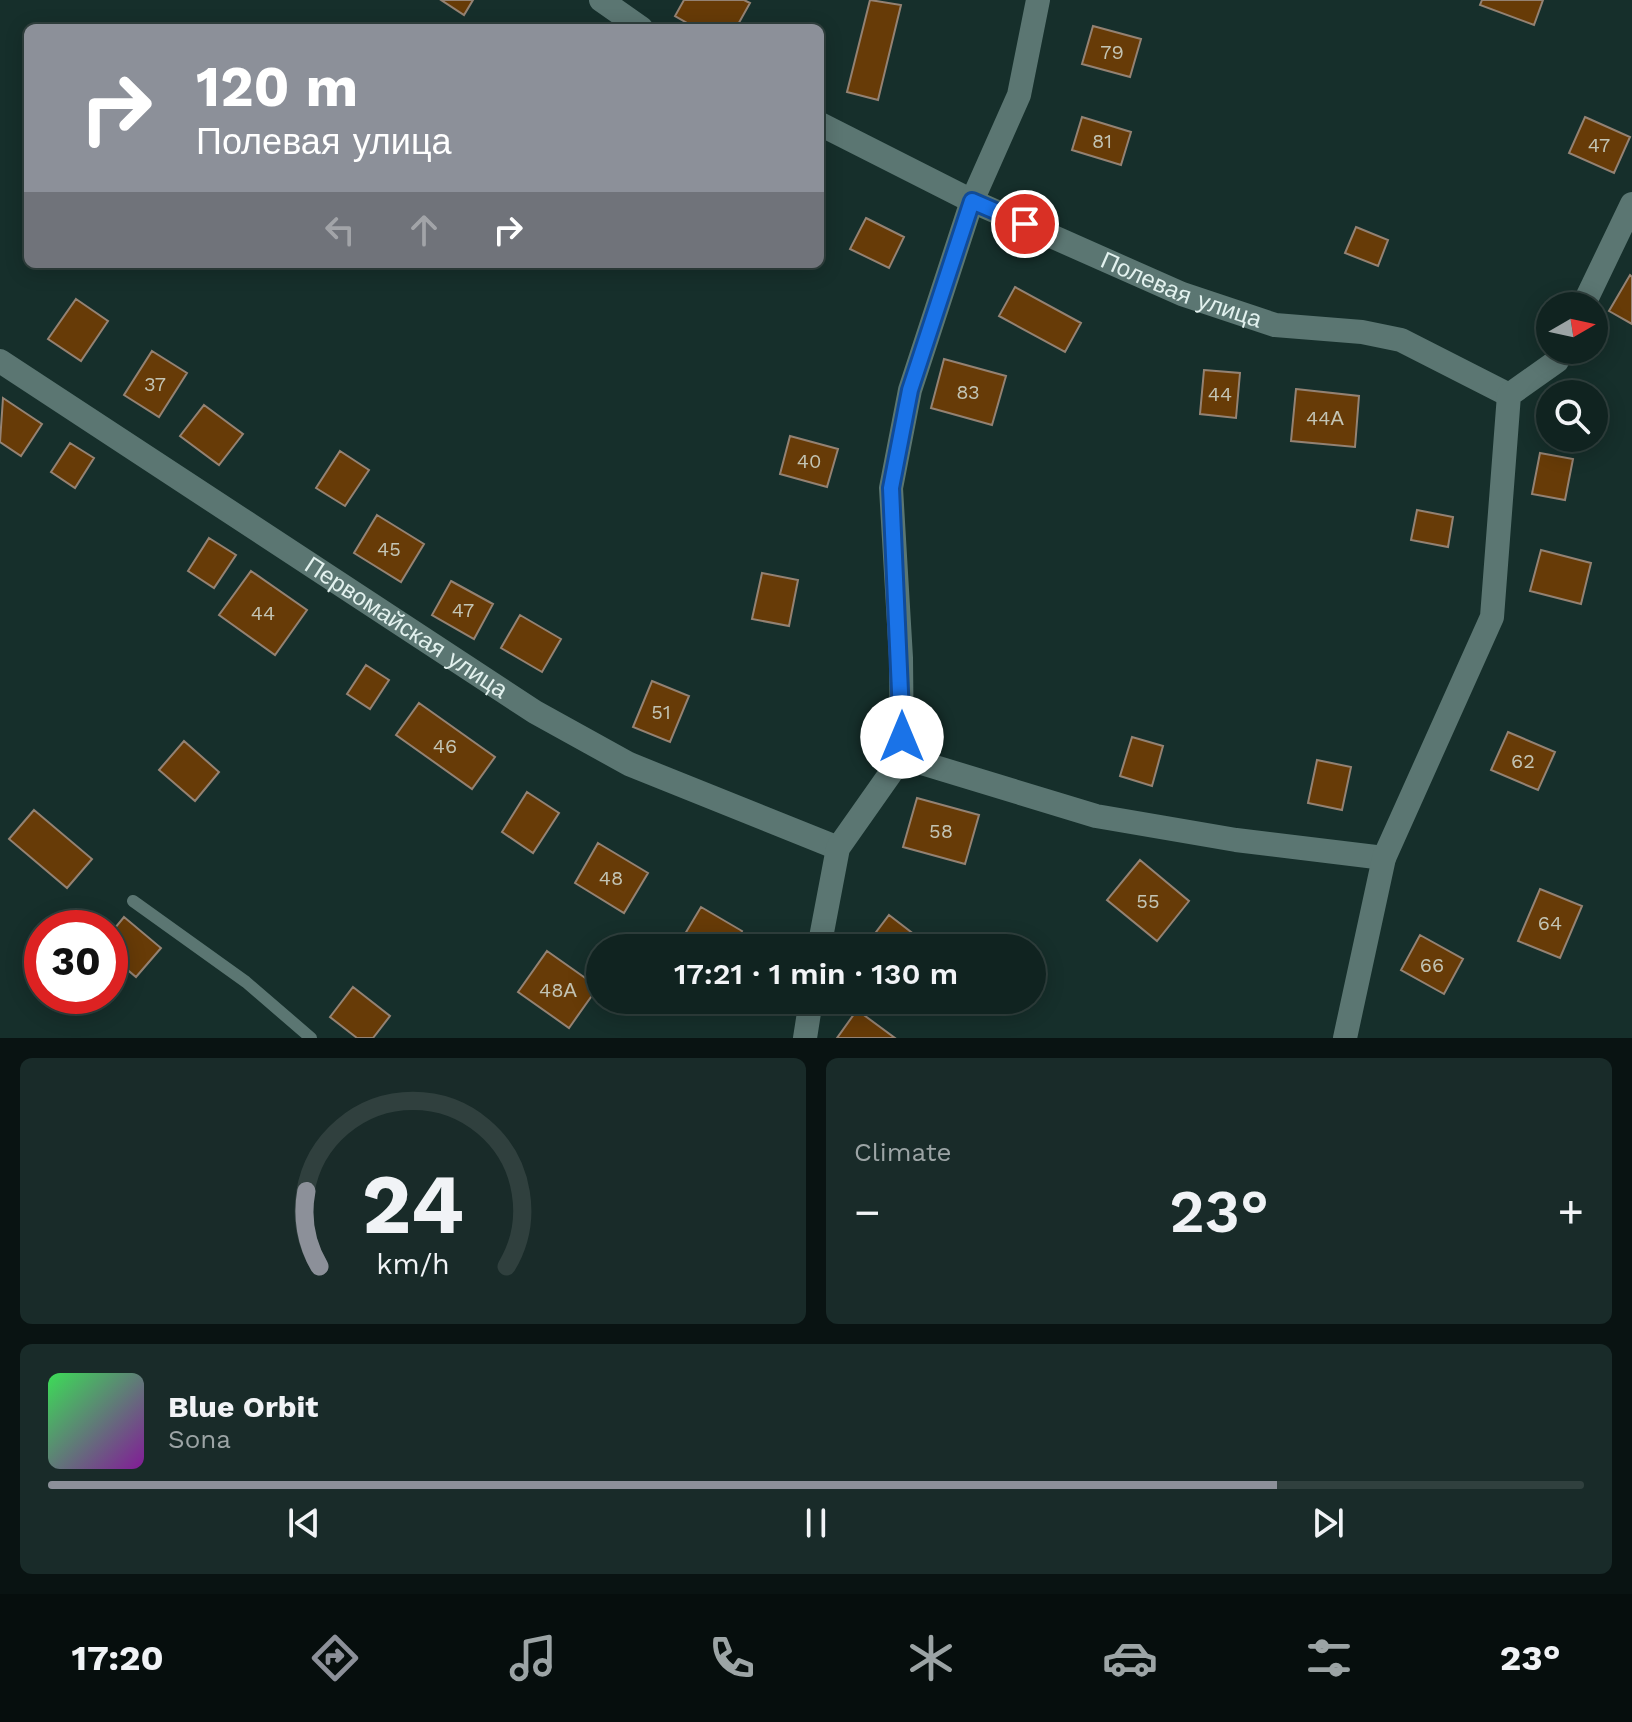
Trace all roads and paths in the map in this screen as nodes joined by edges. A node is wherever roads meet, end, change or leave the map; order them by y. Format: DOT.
graph roads {
  1 [pos="601,0"];
  2 [pos="1038,0"];
  3 [pos="635,24"];
  4 [pos="824,126"];
  5 [pos="972,201"];
  6 [pos="1632,204"];
  7 [pos="1590,292"];
  8 [pos="0,361"];
  9 [pos="1553,364"];
  10 [pos="1509,395"];
  11 [pos="902,757"];
  12 [pos="838,848"];
  13 [pos="1384,858"];
  14 [pos="133,901"];
  15 [pos="822,934"];
  16 [pos="809,1014"];
  17 [pos="311,1038"];
  18 [pos="805,1038"];
  19 [pos="1345,1038"];
  1 -- 3 [label="street"];
  2 -- 5 [label="street"];
  4 -- 5 [label="street, Полевая улица"];
  5 -- 10 [label="street, Полевая улица"];
  5 -- 11 [label="street"];
  6 -- 7 [label="street"];
  8 -- 12 [label="street, Первомайская улица"];
  9 -- 10 [label="street"];
  10 -- 13 [label="street"];
  11 -- 12 [label="street"];
  11 -- 13 [label="street"];
  12 -- 15 [label="street"];
  13 -- 19 [label="street"];
  14 -- 17 [label="lane"];
  16 -- 18 [label="street"];
}
